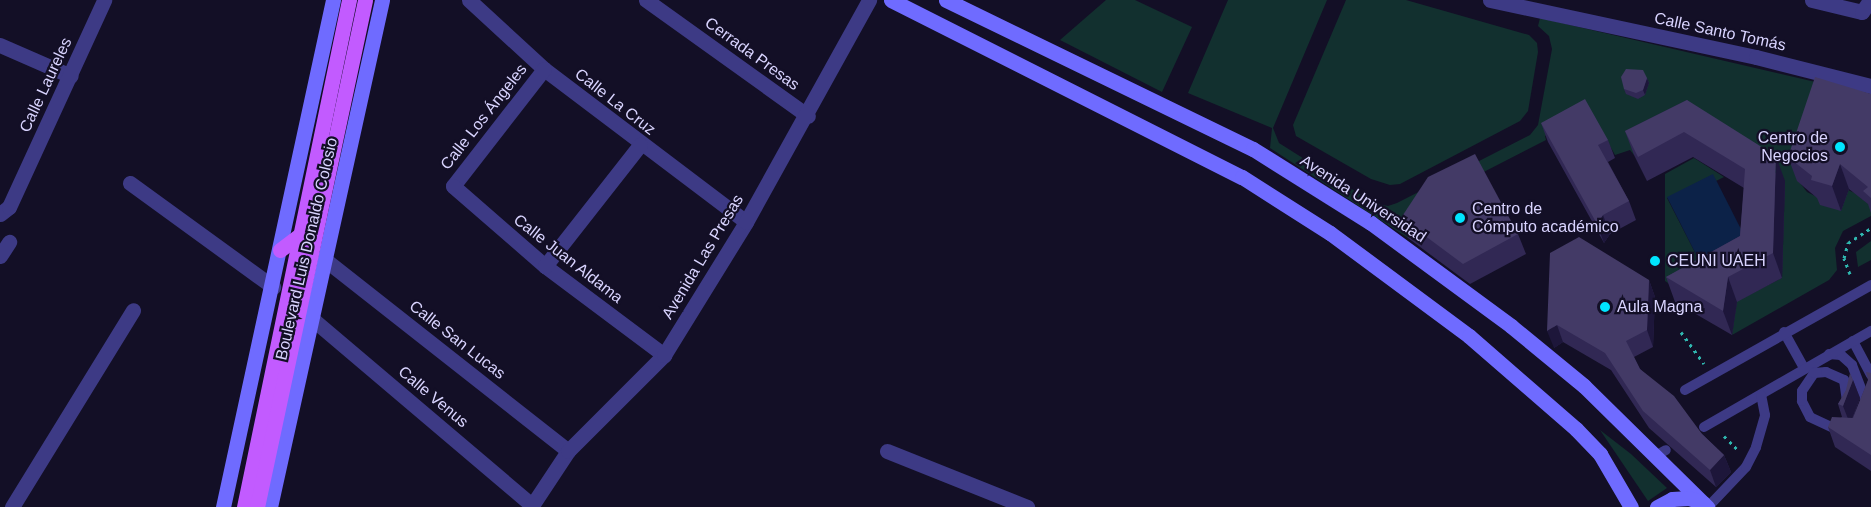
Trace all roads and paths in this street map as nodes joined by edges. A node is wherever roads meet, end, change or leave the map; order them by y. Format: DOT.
graph roads {
  1 [pos="104,0"];
  2 [pos="333,0"];
  3 [pos="349,0"];
  4 [pos="365,0"];
  5 [pos="382,0"];
  6 [pos="469,0"];
  7 [pos="646,0"];
  8 [pos="869,0"];
  9 [pos="891,0"];
  10 [pos="946,0"];
  11 [pos="1490,0"];
  12 [pos="1812,0"];
  13 [pos="1870,0"];
  14 [pos="1514,3"];
  15 [pos="0,45"];
  16 [pos="544,69"];
  17 [pos="71,76"];
  18 [pos="1871,86"];
  19 [pos="808,116"];
  20 [pos="640,145"];
  21 [pos="320,177"];
  22 [pos="130,183"];
  23 [pos="453,186"];
  24 [pos="0,214"];
  25 [pos="746,222"];
  26 [pos="1871,228"];
  27 [pos="307,236"];
  28 [pos="9,242"];
  29 [pos="280,250"];
  30 [pos="0,256"];
  31 [pos="323,258"];
  32 [pos="545,266"];
  33 [pos="1850,274"];
  34 [pos="1871,285"];
  35 [pos="273,287"];
  36 [pos="133,310"];
  37 [pos="310,317"];
  38 [pos="1681,332"];
  39 [pos="1784,332"];
  40 [pos="1871,332"];
  41 [pos="1853,341"];
  42 [pos="1829,354"];
  43 [pos="664,355"];
  44 [pos="1705,366"];
  45 [pos="1804,368"];
  46 [pos="1871,375"];
  47 [pos="1685,390"];
  48 [pos="1761,395"];
  49 [pos="1846,407"];
  50 [pos="1862,416"];
  51 [pos="1704,427"];
  52 [pos="1855,433"];
  53 [pos="1724,436"];
  54 [pos="1737,449"];
  55 [pos="568,451"];
  56 [pos="887,451"];
  57 [pos="532,506"];
  58 [pos="1706,506"];
  59 [pos="12,507"];
  60 [pos="223,507"];
  61 [pos="244,507"];
  62 [pos="257,507"];
  63 [pos="270,507"];
  64 [pos="1026,507"];
  65 [pos="1630,507"];
  66 [pos="1657,507"];
  1 -- 17 [label="street, Calle Laureles"];
  2 -- 29 [label="street, Boulevard Luis Donaldo Colosio"];
  3 -- 21 [label="main road"];
  4 -- 21 [label="main road"];
  5 -- 31 [label="street, Boulevard Luis Donaldo Colosio"];
  6 -- 16 [label="street, Calle La Cruz"];
  7 -- 19 [label="street, Cerrada Presas"];
  8 -- 19 [label="street, Avenida Las Presas"];
  9 -- 65 [label="street"];
  10 -- 58 [label="street, Avenida Universidad"];
  11 -- 14 [label="street, Calle Santo Tomás"];
  12 -- 13 [label="street"];
  14 -- 18 [label="street, Calle Santo Tomás"];
  15 -- 17 [label="street"];
  16 -- 20 [label="street, Calle La Cruz"];
  16 -- 23 [label="street, Calle Los Ángeles"];
  17 -- 24 [label="street, Calle Laureles"];
  19 -- 25 [label="street, Avenida Las Presas"];
  20 -- 25 [label="street, Calle La Cruz"];
  20 -- 32 [label="street"];
  21 -- 27 [label="main road"];
  22 -- 35 [label="street"];
  23 -- 32 [label="street, Calle Juan Aldama"];
  25 -- 43 [label="street, Avenida Las Presas"];
  26 -- 33 [label="path"];
  27 -- 29 [label="main road"];
  27 -- 31 [label="main road"];
  27 -- 61 [label="main road"];
  27 -- 62 [label="main road"];
  28 -- 30 [label="street"];
  29 -- 35 [label="street, Boulevard Luis Donaldo Colosio"];
  31 -- 37 [label="street, Boulevard Luis Donaldo Colosio"];
  31 -- 55 [label="street, Calle San Lucas"];
  32 -- 43 [label="street, Calle Juan Aldama"];
  34 -- 39 [label="lane"];
  35 -- 60 [label="street, Boulevard Luis Donaldo Colosio"];
  36 -- 59 [label="street"];
  37 -- 57 [label="street, Calle Venus"];
  37 -- 63 [label="street, Boulevard Luis Donaldo Colosio"];
  38 -- 44 [label="path"];
  39 -- 45 [label="lane"];
  39 -- 47 [label="lane"];
  40 -- 41 [label="lane"];
  41 -- 42 [label="lane"];
  41 -- 46 [label="lane"];
  42 -- 45 [label="lane"];
  42 -- 50 [label="lane"];
  43 -- 55 [label="street, Avenida Las Presas"];
  45 -- 48 [label="lane"];
  48 -- 51 [label="lane"];
  48 -- 58 [label="lane"];
  49 -- 52 [label="lane"];
  53 -- 54 [label="path"];
  55 -- 57 [label="street, Avenida Las Presas"];
  56 -- 64 [label="street"];
  58 -- 66 [label="street"];
}
